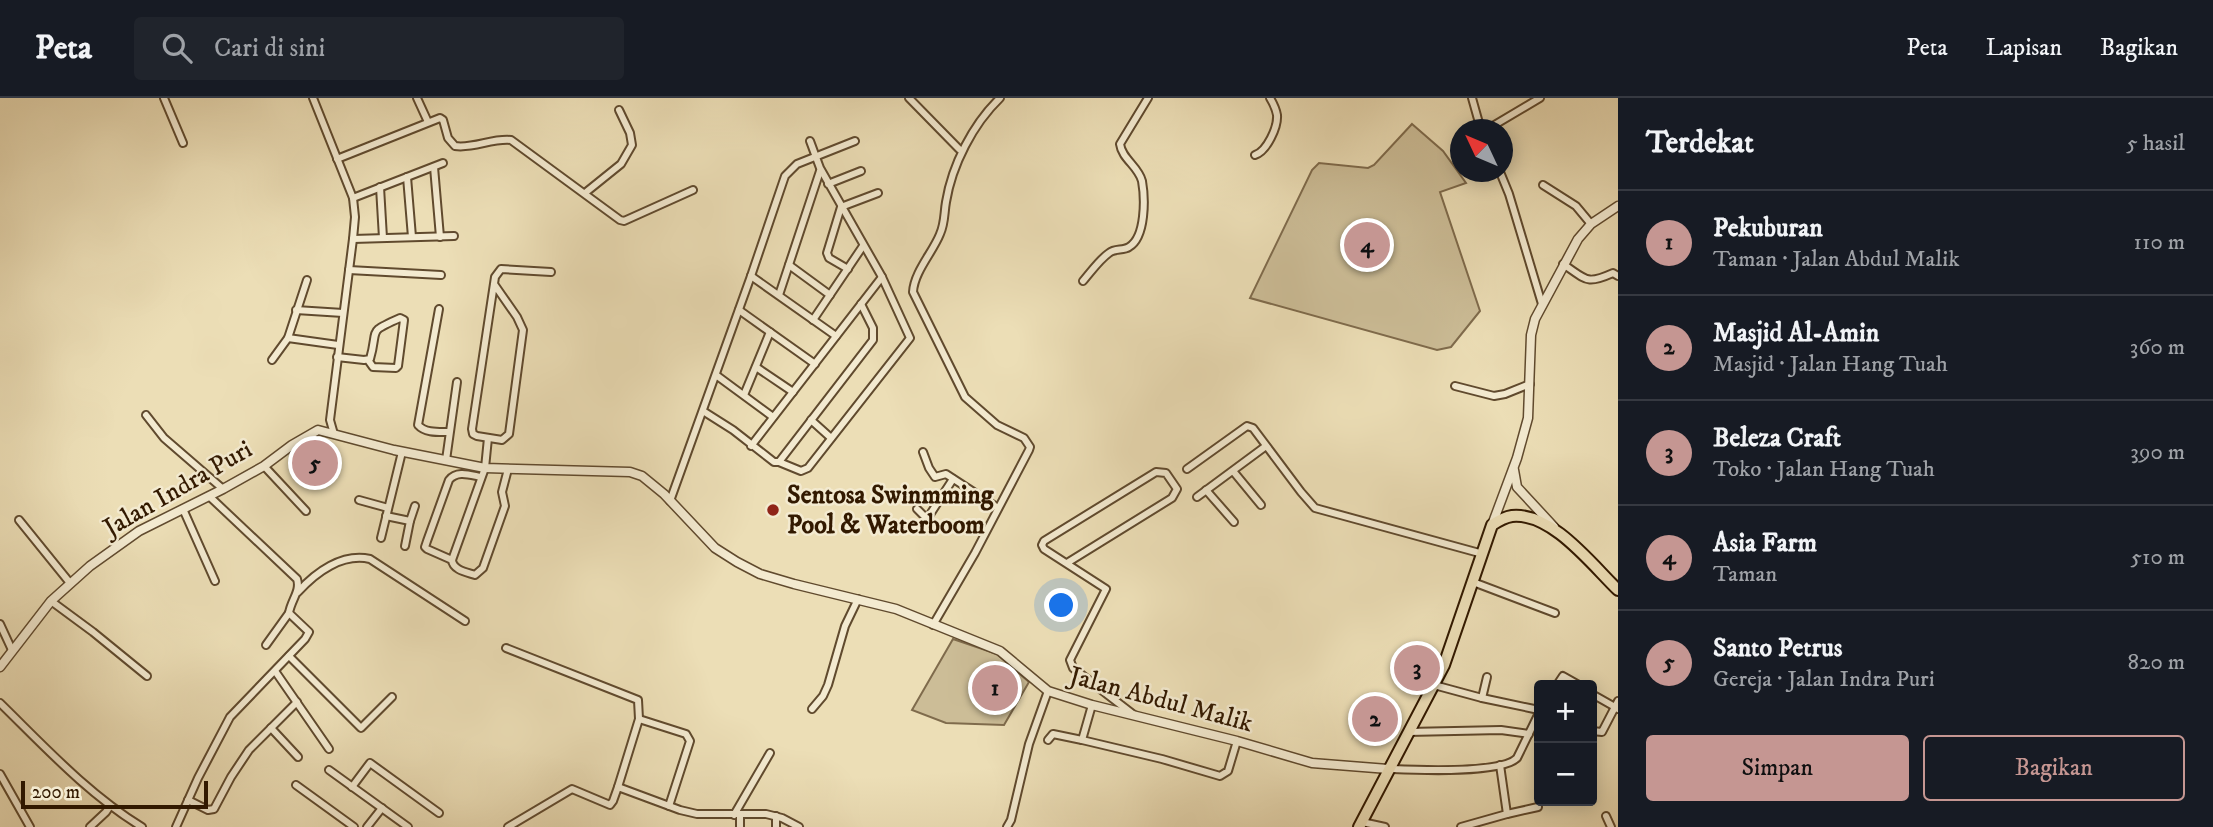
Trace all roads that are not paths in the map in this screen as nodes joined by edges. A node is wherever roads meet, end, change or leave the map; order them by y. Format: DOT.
graph roads {
  1 [pos="164,98"];
  2 [pos="313,98"];
  3 [pos="417,98"];
  4 [pos="909,98"];
  5 [pos="1000,98"];
  6 [pos="1148,98"];
  7 [pos="1270,98"];
  8 [pos="1472,98"];
  9 [pos="1540,98"];
  10 [pos="619,110"];
  11 [pos="1480,119"];
  12 [pos="1503,119"];
  13 [pos="428,122"];
  14 [pos="810,141"];
  15 [pos="855,141"];
  16 [pos="183,143"];
  17 [pos="962,151"];
  18 [pos="1255,155"];
  19 [pos="816,156"];
  20 [pos="337,159"];
  21 [pos="443,163"];
  22 [pos="434,167"];
  23 [pos="820,168"];
  24 [pos="861,171"];
  25 [pos="408,177"];
  26 [pos="1504,182"];
  27 [pos="828,184"];
  28 [pos="1543,185"];
  29 [pos="380,187"];
  30 [pos="693,190"];
  31 [pos="585,193"];
  32 [pos="878,193"];
  33 [pos="353,198"];
  34 [pos="841,206"];
  35 [pos="1618,206"];
  36 [pos="1591,224"];
  37 [pos="454,236"];
  38 [pos="412,237"];
  39 [pos="440,237"];
  40 [pos="383,238"];
  41 [pos="354,239"];
  42 [pos="863,246"];
  43 [pos="1563,264"];
  44 [pos="789,265"];
  45 [pos="349,270"];
  46 [pos="848,270"];
  47 [pos="551,272"];
  48 [pos="441,275"];
  49 [pos="751,276"];
  50 [pos="1618,276"];
  51 [pos="882,277"];
  52 [pos="307,280"];
  53 [pos="1083,281"];
  54 [pos="494,284"];
  55 [pos="779,295"];
  56 [pos="830,295"];
  57 [pos="861,304"];
  58 [pos="1542,304"];
  59 [pos="439,309"];
  60 [pos="296,310"];
  61 [pos="739,310"];
  62 [pos="343,313"];
  63 [pos="813,320"];
  64 [pos="770,332"];
  65 [pos="836,336"];
  66 [pos="288,338"];
  67 [pos="338,345"];
  68 [pos="337,357"];
  69 [pos="272,360"];
  70 [pos="368,360"];
  71 [pos="815,364"];
  72 [pos="756,367"];
  73 [pos="716,375"];
  74 [pos="457,382"];
  75 [pos="1530,384"];
  76 [pos="1455,386"];
  77 [pos="793,392"];
  78 [pos="744,396"];
  79 [pos="703,411"];
  80 [pos="146,415"];
  81 [pos="773,416"];
  82 [pos="330,420"];
  83 [pos="811,420"];
  84 [pos="318,430"];
  85 [pos="449,432"];
  86 [pos="334,434"];
  87 [pos="488,438"];
  88 [pos="831,438"];
  89 [pos="751,446"];
  90 [pos="1266,446"];
  91 [pos="402,452"];
  92 [pos="923,452"];
  93 [pos="446,460"];
  94 [pos="779,462"];
  95 [pos="264,466"];
  96 [pos="1514,467"];
  97 [pos="485,468"];
  98 [pos="509,469"];
  99 [pos="1187,469"];
  100 [pos="1233,471"];
  101 [pos="481,477"];
  102 [pos="953,480"];
  103 [pos="223,489"];
  104 [pos="1206,490"];
  105 [pos="209,496"];
  106 [pos="1197,497"];
  107 [pos="359,500"];
  108 [pos="670,501"];
  109 [pos="1261,505"];
  110 [pos="415,506"];
  111 [pos="388,508"];
  112 [pos="998,508"];
  113 [pos="183,509"];
  114 [pos="917,509"];
  115 [pos="306,510"];
  116 [pos="386,516"];
  117 [pos="19,520"];
  118 [pos="410,521"];
  119 [pos="1234,522"];
  120 [pos="1492,525"];
  121 [pos="1561,534"];
  122 [pos="381,538"];
  123 [pos="405,545"];
  124 [pos="1483,554"];
  125 [pos="452,560"];
  126 [pos="1067,563"];
  127 [pos="215,581"];
  128 [pos="70,583"];
  129 [pos="1474,583"];
  130 [pos="1618,590"];
  131 [pos="298,592"];
  132 [pos="858,599"];
  133 [pos="51,601"];
  134 [pos="289,613"];
  135 [pos="1555,613"];
  136 [pos="466,621"];
  137 [pos="0,624"];
  138 [pos="933,625"];
  139 [pos="266,645"];
  140 [pos="506,648"];
  141 [pos="12,650"];
  142 [pos="289,656"];
  143 [pos="0,667"];
  144 [pos="275,671"];
  145 [pos="147,676"];
  146 [pos="1487,677"];
  147 [pos="1434,685"];
  148 [pos="1048,691"];
  149 [pos="1597,696"];
  150 [pos="392,698"];
  151 [pos="1482,698"];
  152 [pos="297,702"];
  153 [pos="0,703"];
  154 [pos="1092,705"];
  155 [pos="1617,706"];
  156 [pos="812,709"];
  157 [pos="1534,710"];
  158 [pos="1135,715"];
  159 [pos="639,719"];
  160 [pos="1534,722"];
  161 [pos="271,729"];
  162 [pos="1408,732"];
  163 [pos="1597,732"];
  164 [pos="1529,734"];
  165 [pos="1048,740"];
  166 [pos="1082,740"];
  167 [pos="1237,741"];
  168 [pos="329,749"];
  169 [pos="770,753"];
  170 [pos="298,757"];
  171 [pos="1500,765"];
  172 [pos="329,769"];
  173 [pos="1388,769"];
  174 [pos="0,774"];
  175 [pos="296,785"];
  176 [pos="352,787"];
  177 [pos="618,787"];
  178 [pos="188,800"];
  179 [pos="110,806"];
  180 [pos="669,806"];
  181 [pos="1538,807"];
  182 [pos="382,808"];
  183 [pos="439,813"];
  184 [pos="1507,814"];
  185 [pos="737,815"];
  186 [pos="776,816"];
  187 [pos="1606,816"];
  188 [pos="1361,824"];
  189 [pos="30,827"];
  190 [pos="90,827"];
  191 [pos="142,827"];
  192 [pos="176,827"];
  193 [pos="354,827"];
  194 [pos="367,827"];
  195 [pos="408,827"];
  196 [pos="508,827"];
  197 [pos="740,827"];
  198 [pos="776,827"];
  199 [pos="799,827"];
  200 [pos="1007,827"];
  201 [pos="1385,827"];
  202 [pos="1461,827"];
  203 [pos="1611,827"];
  1 -- 16 [label="street"];
  2 -- 20 [label="street"];
  3 -- 13 [label="street"];
  4 -- 17 [label="street"];
  5 -- 17 [label="street"];
  6 -- 53 [label="street"];
  7 -- 18 [label="street"];
  8 -- 11 [label="street"];
  9 -- 12 [label="street"];
  10 -- 31 [label="street"];
  13 -- 20 [label="street"];
  13 -- 31 [label="street"];
  14 -- 19 [label="street"];
  15 -- 19 [label="street"];
  17 -- 112 [label="street"];
  19 -- 23 [label="street"];
  19 -- 49 [label="street"];
  20 -- 33 [label="street"];
  21 -- 22 [label="street"];
  22 -- 25 [label="street"];
  22 -- 39 [label="street"];
  23 -- 27 [label="street"];
  23 -- 44 [label="street"];
  24 -- 27 [label="street"];
  25 -- 29 [label="street"];
  25 -- 38 [label="street"];
  26 -- 58 [label="street"];
  27 -- 34 [label="street"];
  28 -- 36 [label="street"];
  29 -- 33 [label="street"];
  29 -- 40 [label="street"];
  30 -- 31 [label="street"];
  32 -- 34 [label="street"];
  33 -- 41 [label="street"];
  34 -- 42 [label="street"];
  34 -- 46 [label="street"];
  35 -- 36 [label="street"];
  36 -- 43 [label="street"];
  37 -- 39 [label="street"];
  38 -- 39 [label="street"];
  38 -- 40 [label="street"];
  40 -- 41 [label="street"];
  41 -- 45 [label="street"];
  42 -- 46 [label="street"];
  42 -- 51 [label="street"];
  43 -- 50 [label="street"];
  43 -- 58 [label="street"];
  44 -- 55 [label="street"];
  44 -- 56 [label="street"];
  45 -- 48 [label="street"];
  45 -- 62 [label="street"];
  46 -- 56 [label="street"];
  47 -- 54 [label="street"];
  49 -- 55 [label="street"];
  49 -- 61 [label="street"];
  51 -- 57 [label="street"];
  51 -- 88 [label="street"];
  52 -- 60 [label="street"];
  54 -- 87 [label="street"];
  54 -- 87 [label="street"];
  55 -- 63 [label="street"];
  56 -- 63 [label="street"];
  57 -- 65 [label="street"];
  57 -- 83 [label="street"];
  58 -- 75 [label="street"];
  59 -- 85 [label="street"];
  60 -- 62 [label="street"];
  60 -- 66 [label="street"];
  61 -- 64 [label="street"];
  61 -- 73 [label="street"];
  62 -- 67 [label="street"];
  63 -- 65 [label="street"];
  64 -- 71 [label="street"];
  64 -- 72 [label="street"];
  65 -- 71 [label="street"];
  66 -- 67 [label="street"];
  66 -- 69 [label="street"];
  67 -- 68 [label="street"];
  68 -- 70 [label="street"];
  68 -- 82 [label="street"];
  70 -- 70 [label="street"];
  71 -- 77 [label="street"];
  72 -- 77 [label="street"];
  72 -- 78 [label="street"];
  73 -- 78 [label="street"];
  73 -- 79 [label="street"];
  74 -- 85 [label="street"];
  75 -- 76 [label="street"];
  75 -- 96 [label="street"];
  77 -- 81 [label="street"];
  78 -- 81 [label="street"];
  79 -- 89 [label="street"];
  79 -- 108 [label="street"];
  80 -- 103 [label="street"];
  81 -- 89 [label="street"];
  82 -- 84 [label="street, Jalan Indra Puri"];
  82 -- 86 [label="street"];
  83 -- 88 [label="street"];
  83 -- 94 [label="street"];
  84 -- 86 [label="street, Jalan Abdul Malik"];
  84 -- 95 [label="street, Jalan Indra Puri"];
  85 -- 93 [label="street"];
  86 -- 91 [label="street, Jalan Abdul Malik"];
  87 -- 97 [label="street"];
  88 -- 94 [label="street"];
  89 -- 94 [label="street"];
  90 -- 99 [label="street"];
  90 -- 100 [label="street"];
  90 -- 124 [label="street"];
  91 -- 93 [label="street, Jalan Abdul Malik"];
  91 -- 111 [label="street"];
  92 -- 102 [label="street"];
  93 -- 97 [label="street, Jalan Abdul Malik"];
  95 -- 103 [label="street, Jalan Indra Puri"];
  95 -- 115 [label="street"];
  96 -- 120 [label="street"];
  96 -- 121 [label="street"];
  97 -- 98 [label="street, Jalan Abdul Malik"];
  97 -- 101 [label="street"];
  98 -- 108 [label="street, Jalan Abdul Malik"];
  98 -- 125 [label="street"];
  100 -- 104 [label="street"];
  100 -- 109 [label="street"];
  101 -- 125 [label="street"];
  101 -- 125 [label="street"];
  102 -- 112 [label="street"];
  102 -- 114 [label="street"];
  103 -- 105 [label="street, Jalan Indra Puri"];
  104 -- 106 [label="street"];
  104 -- 119 [label="street"];
  105 -- 113 [label="street, Jalan Indra Puri"];
  105 -- 131 [label="street"];
  107 -- 111 [label="street"];
  108 -- 132 [label="street, Jalan Abdul Malik"];
  110 -- 118 [label="street"];
  111 -- 116 [label="street"];
  112 -- 138 [label="street"];
  113 -- 127 [label="street"];
  113 -- 128 [label="street, Jalan Indra Puri"];
  116 -- 118 [label="street"];
  116 -- 122 [label="street"];
  117 -- 128 [label="street"];
  118 -- 123 [label="street"];
  120 -- 121 [label="main road"];
  120 -- 124 [label="main road"];
  121 -- 130 [label="main road"];
  124 -- 129 [label="main road"];
  126 -- 126 [label="street"];
  126 -- 158 [label="street"];
  128 -- 133 [label="street, Jalan Indra Puri"];
  129 -- 135 [label="street"];
  129 -- 147 [label="main road"];
  131 -- 134 [label="street"];
  131 -- 136 [label="street"];
  132 -- 138 [label="street, Jalan Abdul Malik"];
  132 -- 156 [label="street"];
  133 -- 141 [label="street, Jalan Indra Puri"];
  133 -- 145 [label="street"];
  134 -- 139 [label="street"];
  134 -- 142 [label="street"];
  137 -- 141 [label="street"];
  138 -- 148 [label="street, Jalan Abdul Malik"];
  140 -- 159 [label="street"];
  141 -- 143 [label="street, Jalan Indra Puri"];
  142 -- 144 [label="street"];
  142 -- 150 [label="street"];
  144 -- 152 [label="street"];
  144 -- 178 [label="street"];
  146 -- 151 [label="street"];
  147 -- 151 [label="street"];
  147 -- 162 [label="main road"];
  148 -- 154 [label="street, Jalan Abdul Malik"];
  148 -- 200 [label="street"];
  149 -- 155 [label="street"];
  151 -- 157 [label="street"];
  152 -- 161 [label="street"];
  152 -- 168 [label="street"];
  153 -- 179 [label="street"];
  154 -- 158 [label="street, Jalan Abdul Malik"];
  154 -- 166 [label="street"];
  155 -- 163 [label="street"];
  158 -- 167 [label="street, Jalan Abdul Malik"];
  159 -- 177 [label="street"];
  159 -- 180 [label="street"];
  160 -- 164 [label="street"];
  161 -- 170 [label="street"];
  161 -- 178 [label="street"];
  162 -- 164 [label="street"];
  162 -- 173 [label="main road"];
  164 -- 171 [label="street"];
  165 -- 166 [label="street"];
  166 -- 167 [label="street"];
  167 -- 173 [label="street, Jalan Abdul Malik"];
  169 -- 185 [label="street"];
  171 -- 173 [label="street"];
  171 -- 184 [label="street"];
  172 -- 176 [label="street"];
  173 -- 188 [label="main road"];
  174 -- 189 [label="street"];
  175 -- 193 [label="street"];
  176 -- 182 [label="street"];
  176 -- 183 [label="street"];
  177 -- 180 [label="street"];
  177 -- 196 [label="street"];
  178 -- 192 [label="street"];
  179 -- 190 [label="street"];
  179 -- 191 [label="street"];
  180 -- 185 [label="street"];
  181 -- 184 [label="street"];
  182 -- 194 [label="street"];
  182 -- 195 [label="street"];
  184 -- 202 [label="street"];
  185 -- 186 [label="street"];
  185 -- 197 [label="street"];
  186 -- 198 [label="street"];
  186 -- 199 [label="street"];
  187 -- 203 [label="street"];
  188 -- 201 [label="street"];
}
